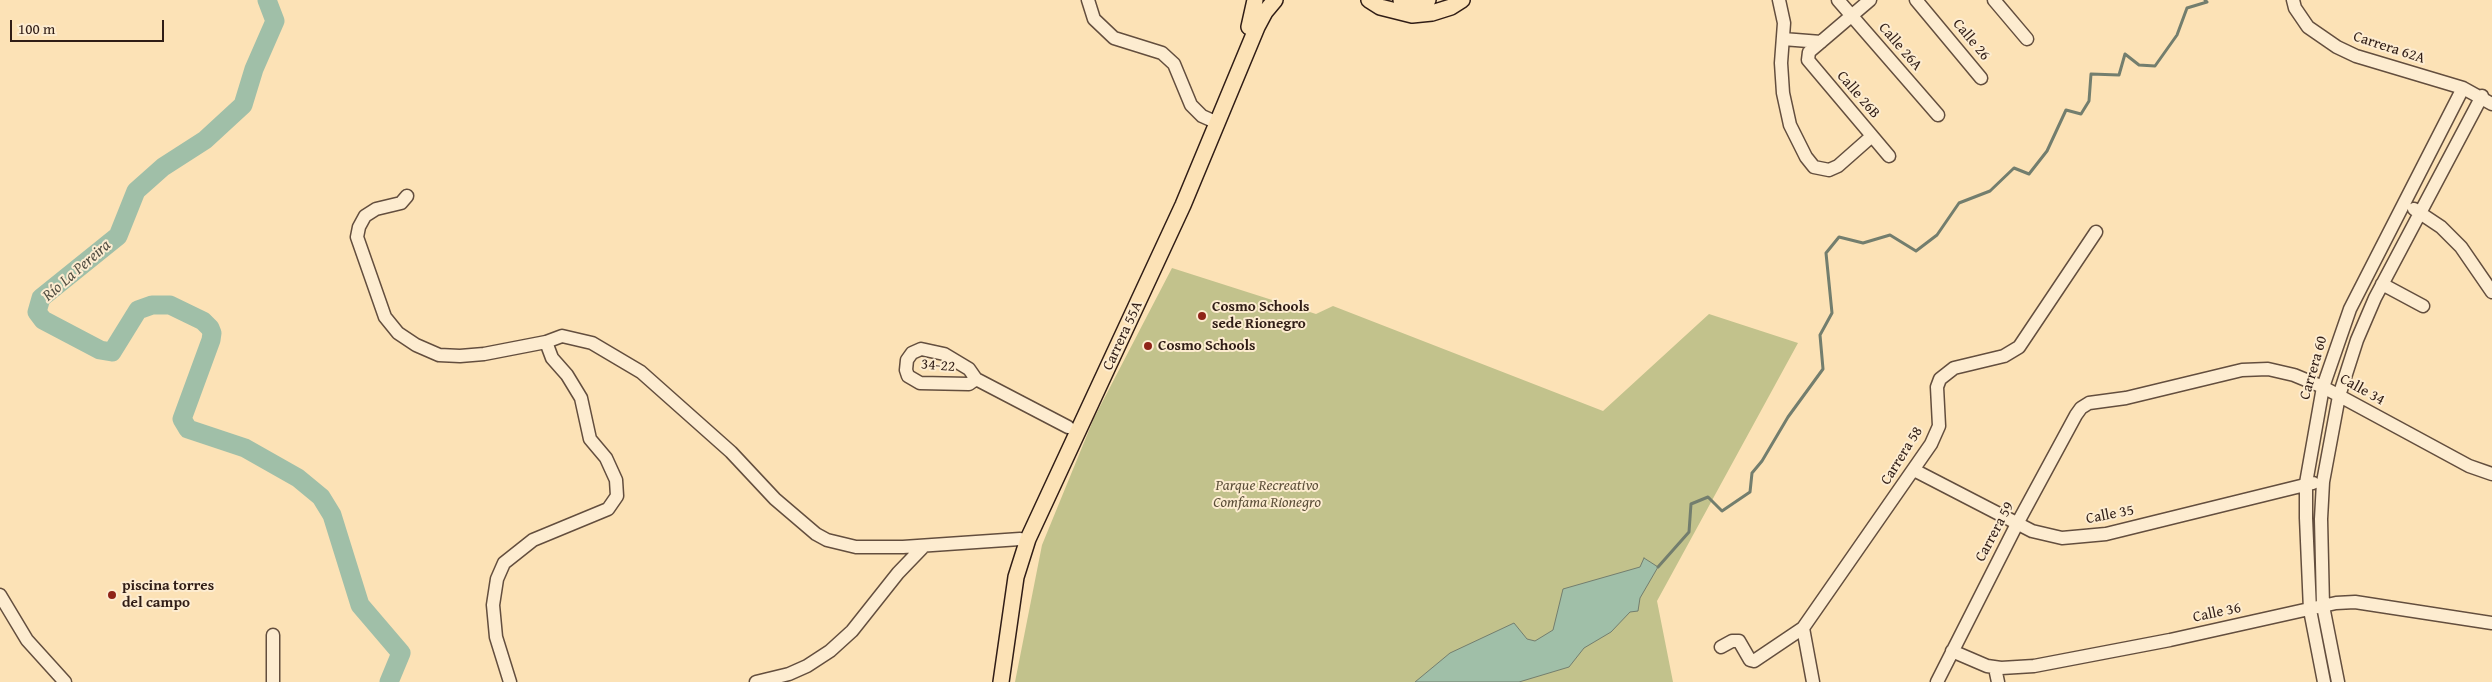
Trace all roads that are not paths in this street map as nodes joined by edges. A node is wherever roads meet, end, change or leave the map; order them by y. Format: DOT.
graph roads {
  1 [pos="1088,0"];
  2 [pos="1255,0"];
  3 [pos="1275,0"];
  4 [pos="1369,0"];
  5 [pos="1401,0"];
  6 [pos="1428,0"];
  7 [pos="1462,0"];
  8 [pos="1779,0"];
  9 [pos="1838,0"];
  10 [pos="1870,0"];
  11 [pos="1916,0"];
  12 [pos="1994,0"];
  13 [pos="2293,0"];
  14 [pos="1852,16"];
  15 [pos="1783,39"];
  16 [pos="2027,39"];
  17 [pos="1821,42"];
  18 [pos="1981,78"];
  19 [pos="2463,88"];
  20 [pos="2487,100"];
  21 [pos="1938,115"];
  22 [pos="1210,120"];
  23 [pos="1872,136"];
  24 [pos="1889,156"];
  25 [pos="407,196"];
  26 [pos="2406,203"];
  27 [pos="2420,212"];
  28 [pos="2096,232"];
  29 [pos="2382,284"];
  30 [pos="2492,292"];
  31 [pos="2424,306"];
  32 [pos="546,342"];
  33 [pos="976,379"];
  34 [pos="2323,387"];
  35 [pos="2339,396"];
  36 [pos="2089,403"];
  37 [pos="1068,427"];
  38 [pos="1914,470"];
  39 [pos="2492,474"];
  40 [pos="2322,482"];
  41 [pos="2306,483"];
  42 [pos="2017,524"];
  43 [pos="1020,539"];
  44 [pos="924,546"];
  45 [pos="0,595"];
  46 [pos="2323,606"];
  47 [pos="2310,610"];
  48 [pos="2492,623"];
  49 [pos="1803,628"];
  50 [pos="273,635"];
  51 [pos="1721,647"];
  52 [pos="1952,651"];
  53 [pos="1995,668"];
  54 [pos="65,682"];
  55 [pos="273,682"];
  56 [pos="510,682"];
  57 [pos="756,682"];
  58 [pos="993,682"];
  59 [pos="1001,682"];
  60 [pos="1813,682"];
  61 [pos="1937,682"];
  62 [pos="1998,682"];
  63 [pos="2324,682"];
  64 [pos="2338,682"];
  1 -- 22 [label="street"];
  2 -- 22 [label="main road, Carrera 55A"];
  3 -- 59 [label="main road, Carrera 55A"];
  4 -- 7 [label="main road"];
  5 -- 6 [label="main road"];
  8 -- 15 [label="street"];
  9 -- 14 [label="street, Calle 26A"];
  10 -- 14 [label="street"];
  11 -- 18 [label="street, Calle 26"];
  12 -- 16 [label="street"];
  13 -- 19 [label="street, Carrera 62A"];
  14 -- 17 [label="street"];
  14 -- 21 [label="street, Calle 26A"];
  15 -- 17 [label="street"];
  15 -- 23 [label="street"];
  17 -- 23 [label="street, Calle 26B"];
  19 -- 20 [label="street, Carrera 62A"];
  19 -- 26 [label="street, Carrera 60"];
  20 -- 27 [label="street"];
  22 -- 37 [label="main road, Carrera 55A"];
  23 -- 24 [label="street, Calle 26B"];
  25 -- 32 [label="street"];
  26 -- 27 [label="street"];
  26 -- 34 [label="street, Carrera 60"];
  27 -- 29 [label="street"];
  27 -- 30 [label="street"];
  28 -- 38 [label="street, Carrera 58"];
  29 -- 31 [label="street"];
  29 -- 35 [label="street"];
  32 -- 44 [label="street"];
  32 -- 56 [label="street"];
  33 -- 33 [label="street, 34-22"];
  33 -- 37 [label="street, 34-22"];
  34 -- 35 [label="street, Calle 34"];
  34 -- 36 [label="street, Calle 34"];
  34 -- 41 [label="street, Carrera 60"];
  35 -- 39 [label="street, Calle 34"];
  35 -- 40 [label="street"];
  36 -- 42 [label="street, Carrera 59"];
  37 -- 43 [label="main road, Carrera 55A"];
  38 -- 42 [label="street, Calle 35"];
  38 -- 49 [label="street, Carrera 58"];
  40 -- 41 [label="street, Calle 35"];
  40 -- 46 [label="street"];
  41 -- 42 [label="street, Calle 35"];
  41 -- 47 [label="street, Carrera 60"];
  42 -- 52 [label="street, Carrera 59"];
  43 -- 44 [label="street"];
  43 -- 58 [label="main road, Carrera 55A"];
  44 -- 57 [label="street"];
  45 -- 54 [label="street"];
  46 -- 47 [label="street, Calle 36"];
  46 -- 48 [label="street, Calle 36"];
  46 -- 64 [label="street"];
  47 -- 53 [label="street, Calle 36"];
  47 -- 63 [label="street, Carrera 60"];
  49 -- 51 [label="street"];
  49 -- 60 [label="street"];
  50 -- 55 [label="street"];
  52 -- 53 [label="street, Calle 36"];
  52 -- 61 [label="street, Carrera 59"];
  53 -- 62 [label="street"];
}
